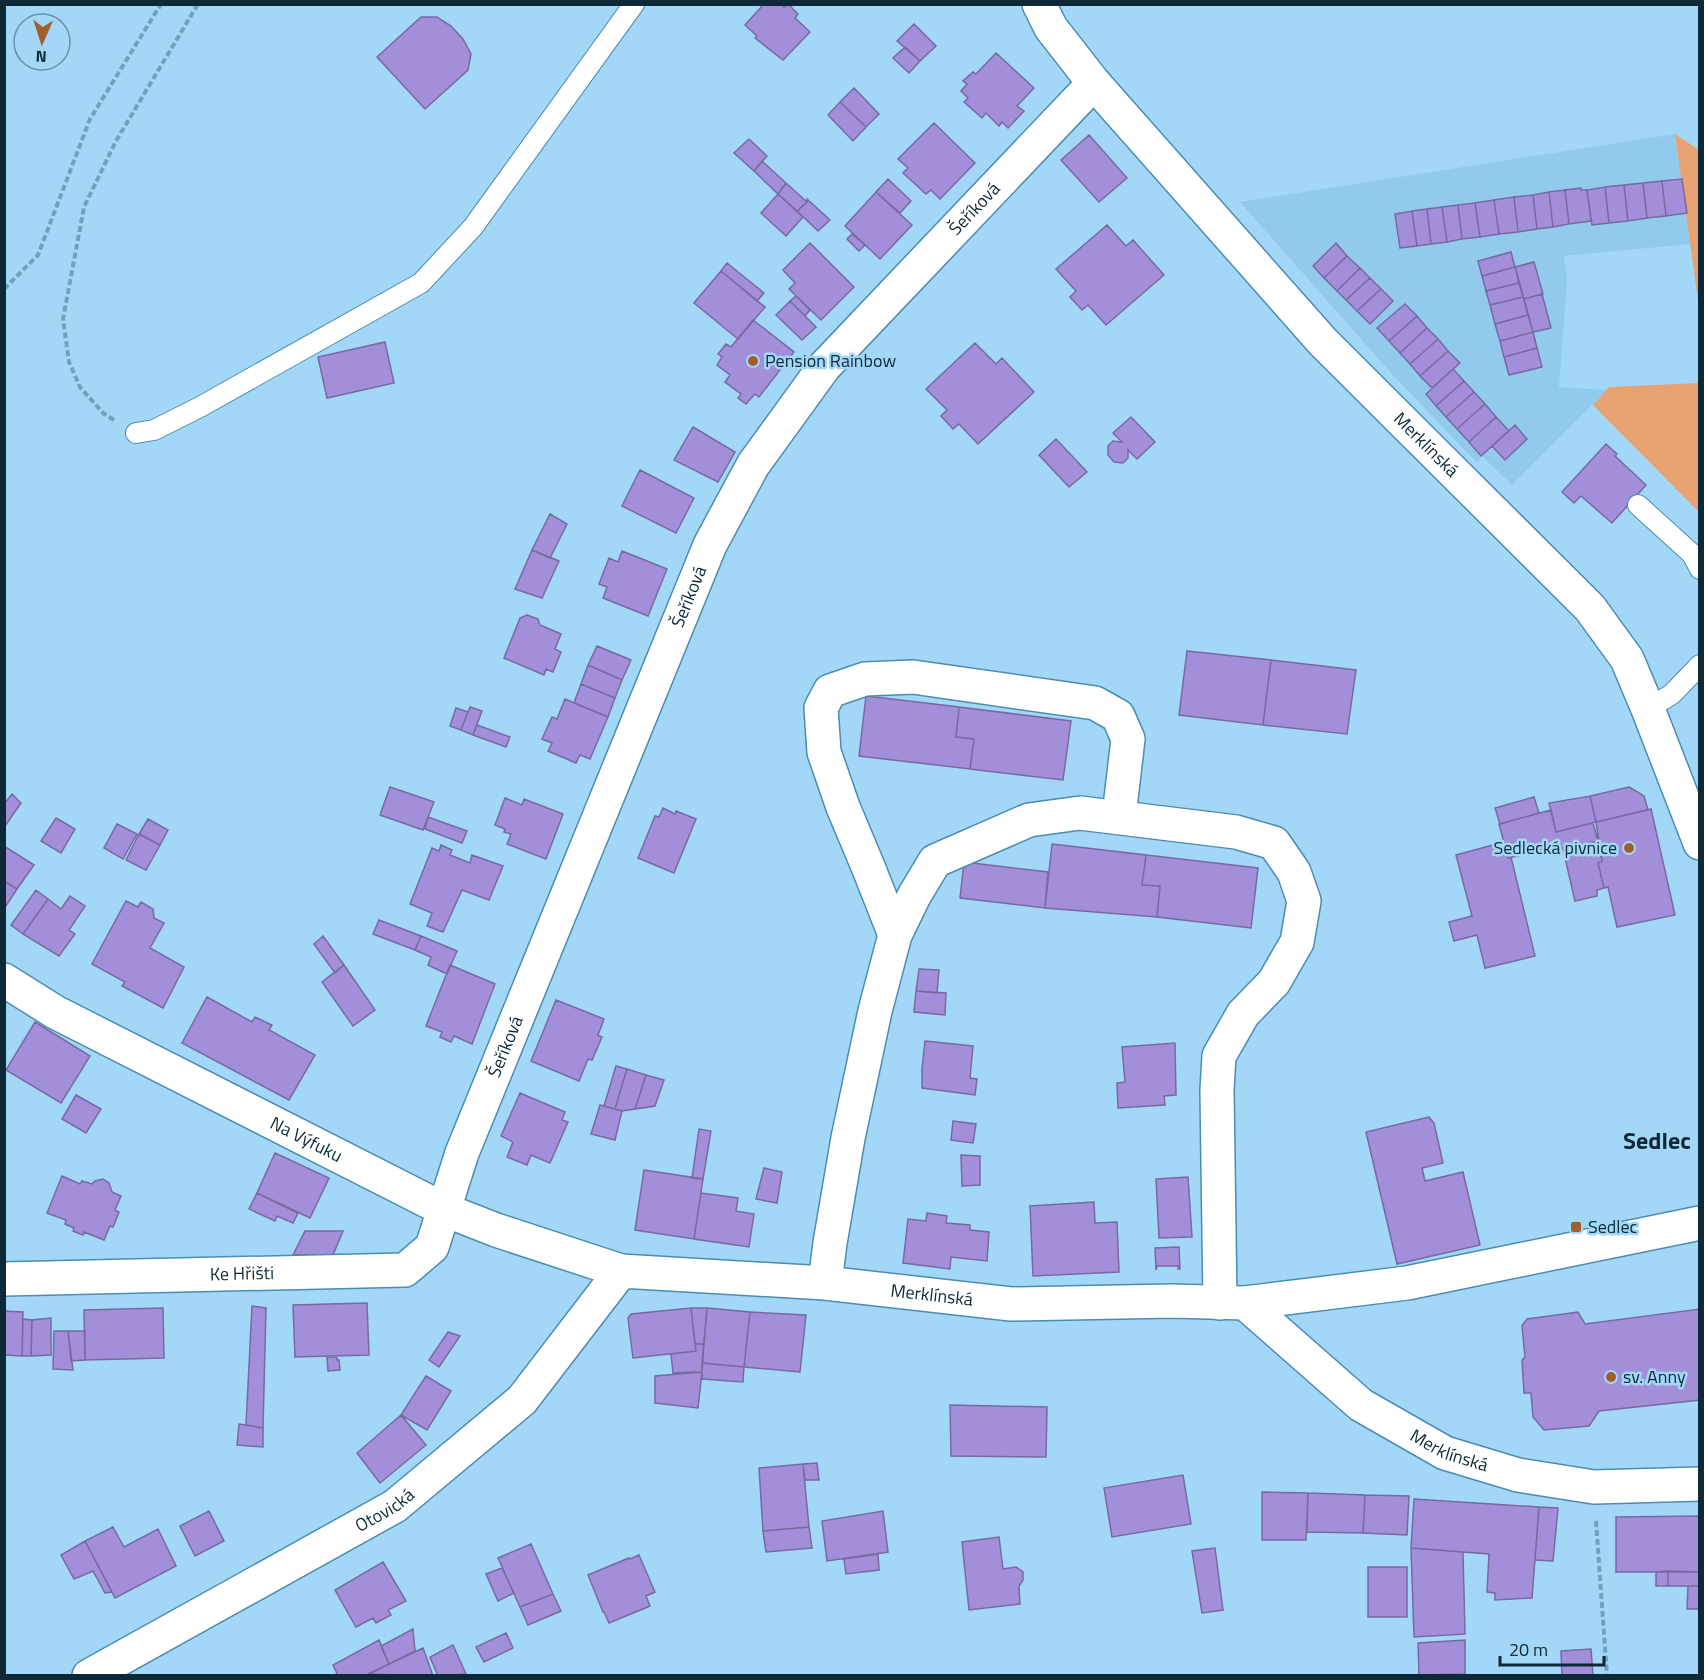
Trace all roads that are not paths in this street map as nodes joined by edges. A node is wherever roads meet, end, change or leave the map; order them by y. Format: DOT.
graph roads {
  1 [pos="634,4"];
  2 [pos="1039,4"];
  3 [pos="1094,83"];
  4 [pos="136,433"];
  5 [pos="1638,505"];
  6 [pos="1700,569"];
  7 [pos="1700,665"];
  8 [pos="1648,710"];
  9 [pos="1119,816"];
  10 [pos="1700,843"];
  11 [pos="894,935"];
  12 [pos="4,980"];
  13 [pos="445,1210"];
  14 [pos="1700,1223"];
  15 [pos="621,1271"];
  16 [pos="4,1279"];
  17 [pos="825,1283"];
  18 [pos="1232,1303"];
  19 [pos="1700,1484"];
  20 [pos="89,1676"];
  1 -- 4 [label="lane"];
  2 -- 3 [label="street, Merklínská"];
  3 -- 8 [label="street, Merklínská"];
  3 -- 13 [label="street, Šeříková"];
  5 -- 6 [label="lane"];
  7 -- 8 [label="lane"];
  8 -- 10 [label="street, Merklínská"];
  9 -- 11 [label="street"];
  9 -- 11 [label="street"];
  9 -- 18 [label="street"];
  11 -- 17 [label="street"];
  12 -- 13 [label="street, Na Výfuku"];
  13 -- 15 [label="street, Na Výfuku"];
  13 -- 16 [label="street, Ke Hřišti"];
  14 -- 18 [label="street, Merklínská"];
  15 -- 17 [label="street, Merklínská"];
  15 -- 20 [label="street, Otovická"];
  17 -- 18 [label="street, Merklínská"];
  18 -- 19 [label="street, Merklínská"];
}
